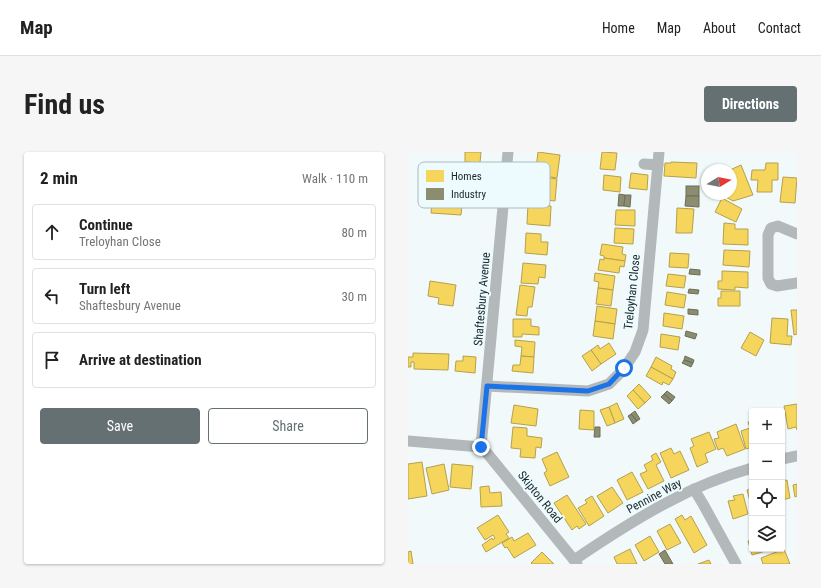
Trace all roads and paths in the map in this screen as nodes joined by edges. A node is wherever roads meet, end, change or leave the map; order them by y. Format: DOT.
graph roads {
  1 [pos="508,152"];
  2 [pos="659,152"];
  3 [pos="507,162"];
  4 [pos="644,164"];
  5 [pos="658,165"];
  6 [pos="503,208"];
  7 [pos="797,234"];
  8 [pos="797,283"];
  9 [pos="487,386"];
  10 [pos="408,441"];
  11 [pos="481,447"];
  12 [pos="797,456"];
  13 [pos="785,458"];
  14 [pos="749,469"];
  15 [pos="694,489"];
  16 [pos="576,562"];
  17 [pos="736,564"];
  1 -- 3 [label="street, Shaftesbury Avenue"];
  2 -- 5 [label="street, Treloyhan Close"];
  4 -- 5 [label="street"];
  5 -- 9 [label="street, Treloyhan Close"];
  6 -- 9 [label="street, Shaftesbury Avenue"];
  7 -- 8 [label="street"];
  9 -- 11 [label="street, Shaftesbury Avenue"];
  10 -- 11 [label="street"];
  11 -- 16 [label="street, Skipton Road"];
  12 -- 13 [label="street"];
  14 -- 15 [label="street, Pennine Way"];
  15 -- 16 [label="street, Pennine Way"];
  15 -- 17 [label="street"];
}
